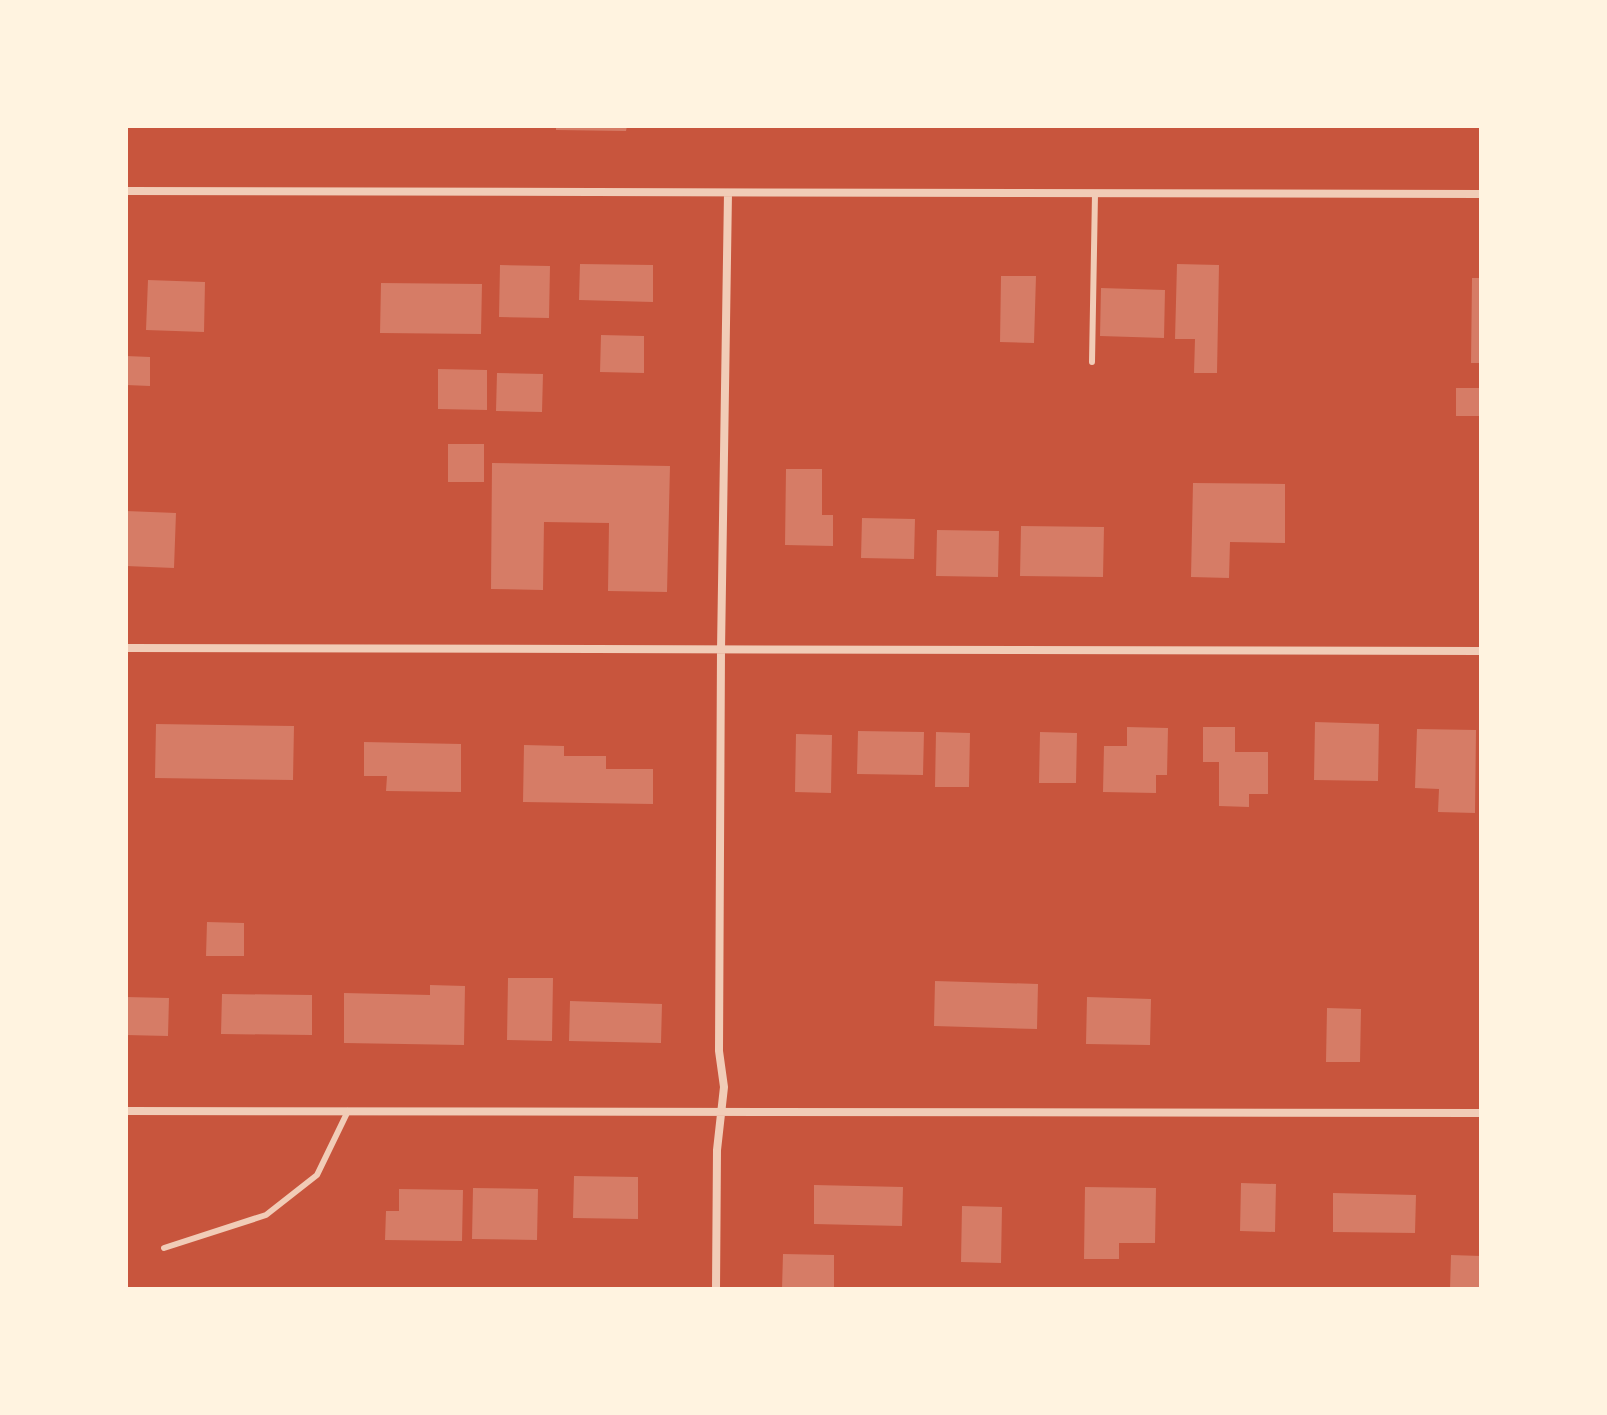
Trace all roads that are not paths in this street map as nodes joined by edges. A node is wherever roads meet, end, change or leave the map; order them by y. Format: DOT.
graph roads {
  1 [pos="126,191"];
  2 [pos="728,193"];
  3 [pos="1095,194"];
  4 [pos="1481,194"];
  5 [pos="1092,362"];
  6 [pos="126,648"];
  7 [pos="721,650"];
  8 [pos="1481,651"];
  9 [pos="126,1111"];
  10 [pos="348,1111"];
  11 [pos="721,1111"];
  12 [pos="1481,1113"];
  13 [pos="164,1248"];
  14 [pos="716,1289"];
  1 -- 2 [label="street"];
  2 -- 3 [label="street"];
  2 -- 7 [label="street"];
  3 -- 4 [label="street"];
  3 -- 5 [label="lane"];
  6 -- 7 [label="street"];
  7 -- 8 [label="street"];
  7 -- 11 [label="street"];
  9 -- 10 [label="street"];
  10 -- 11 [label="street"];
  10 -- 13 [label="lane"];
  11 -- 12 [label="street"];
  11 -- 14 [label="street"];
}
